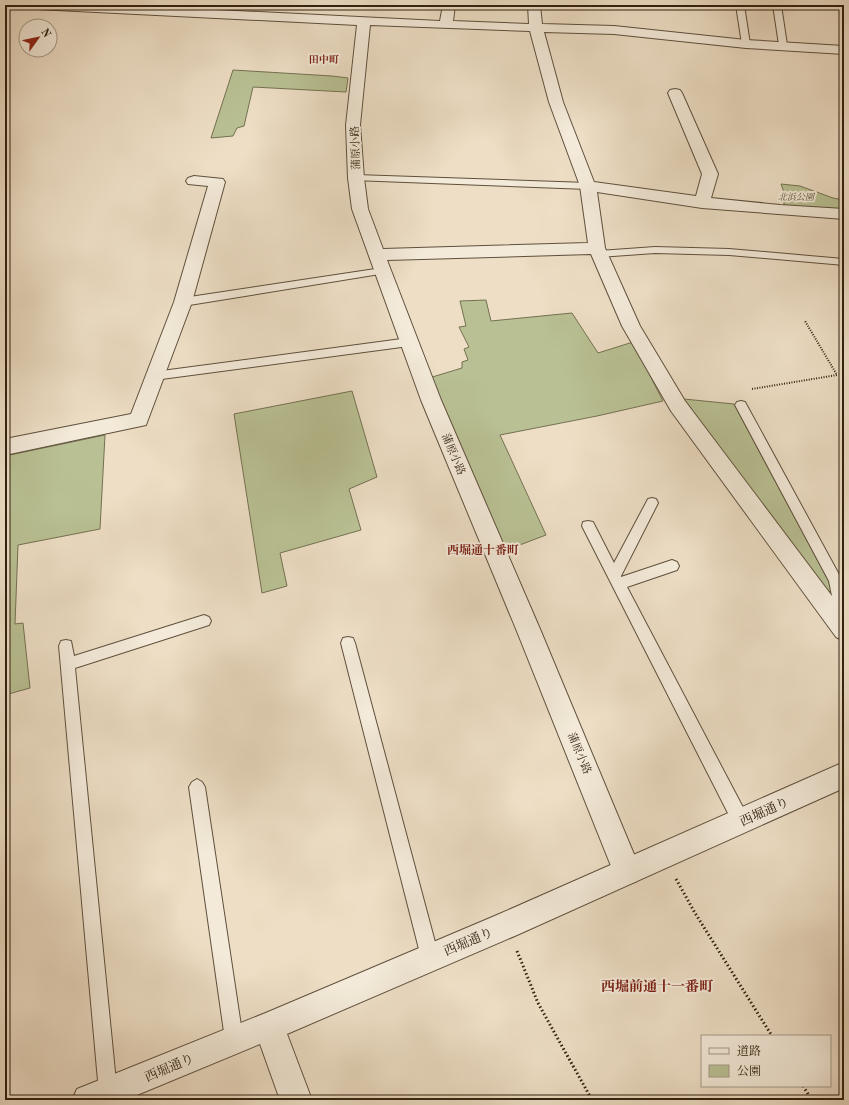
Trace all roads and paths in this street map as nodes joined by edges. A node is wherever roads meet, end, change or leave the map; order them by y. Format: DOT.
graph roads {
  1 [pos="36,5"];
  2 [pos="449,5"];
  3 [pos="534,5"];
  4 [pos="740,5"];
  5 [pos="777,5"];
  6 [pos="93,6"];
  7 [pos="216,10"];
  8 [pos="364,21"];
  9 [pos="446,25"];
  10 [pos="536,28"];
  11 [pos="746,44"];
  12 [pos="783,45"];
  13 [pos="844,50"];
  14 [pos="675,93"];
  15 [pos="356,178"];
  16 [pos="194,181"];
  17 [pos="588,186"];
  18 [pos="702,203"];
  19 [pos="844,214"];
  20 [pos="598,251"];
  21 [pos="379,262"];
  22 [pos="844,262"];
  23 [pos="183,302"];
  24 [pos="805,321"];
  25 [pos="409,342"];
  26 [pos="154,376"];
  27 [pos="741,405"];
  28 [pos="752,428"];
  29 [pos="5,447"];
  30 [pos="652,503"];
  31 [pos="588,526"];
  32 [pos="672,566"];
  33 [pos="617,580"];
  34 [pos="204,621"];
  35 [pos="844,621"];
  36 [pos="844,630"];
  37 [pos="348,643"];
  38 [pos="66,646"];
  39 [pos="68,664"];
  40 [pos="844,775"];
  41 [pos="197,787"];
  42 [pos="741,821"];
  43 [pos="663,856"];
  44 [pos="627,871"];
  45 [pos="507,925"];
  46 [pos="430,957"];
  47 [pos="269,1026"];
  48 [pos="771,1035"];
  49 [pos="234,1039"];
  50 [pos="805,1087"];
  51 [pos="98,1096"];
  52 [pos="296,1100"];
  53 [pos="592,1100"];
  54 [pos="812,1100"];
  1 -- 6 [label="street"];
  2 -- 9 [label="street"];
  3 -- 10 [label="street"];
  4 -- 11 [label="lane"];
  5 -- 12 [label="lane"];
  6 -- 7 [label="street"];
  7 -- 8 [label="street"];
  8 -- 9 [label="street"];
  8 -- 15 [label="street, 蒲原小路"];
  9 -- 10 [label="street"];
  10 -- 11 [label="street"];
  10 -- 17 [label="street"];
  11 -- 12 [label="street"];
  12 -- 13 [label="street"];
  14 -- 18 [label="street"];
  15 -- 17 [label="lane"];
  15 -- 21 [label="street, 蒲原小路"];
  16 -- 23 [label="street"];
  17 -- 18 [label="street"];
  17 -- 20 [label="street"];
  18 -- 19 [label="street"];
  20 -- 21 [label="street"];
  20 -- 22 [label="lane"];
  20 -- 36 [label="street"];
  21 -- 23 [label="lane"];
  21 -- 25 [label="street, 蒲原小路"];
  23 -- 26 [label="street"];
  24 -- 28 [label="path"];
  25 -- 26 [label="lane"];
  25 -- 44 [label="street, 蒲原小路"];
  26 -- 29 [label="street"];
  27 -- 28 [label="lane"];
  28 -- 35 [label="lane"];
  30 -- 33 [label="lane"];
  31 -- 33 [label="lane"];
  32 -- 33 [label="lane"];
  33 -- 42 [label="lane"];
  34 -- 39 [label="lane"];
  37 -- 46 [label="lane"];
  38 -- 39 [label="lane"];
  39 -- 51 [label="lane"];
  40 -- 42 [label="street, 西堀通り"];
  41 -- 49 [label="lane"];
  42 -- 43 [label="street, 西堀通り"];
  43 -- 44 [label="street, 西堀通り"];
  43 -- 48 [label="path"];
  44 -- 45 [label="street, 西堀通り"];
  45 -- 46 [label="street, 西堀通り"];
  45 -- 53 [label="path"];
  46 -- 47 [label="street, 西堀通り"];
  47 -- 49 [label="street, 西堀通り"];
  47 -- 52 [label="street"];
  49 -- 51 [label="street, 西堀通り"];
  50 -- 54 [label="path"];
}
